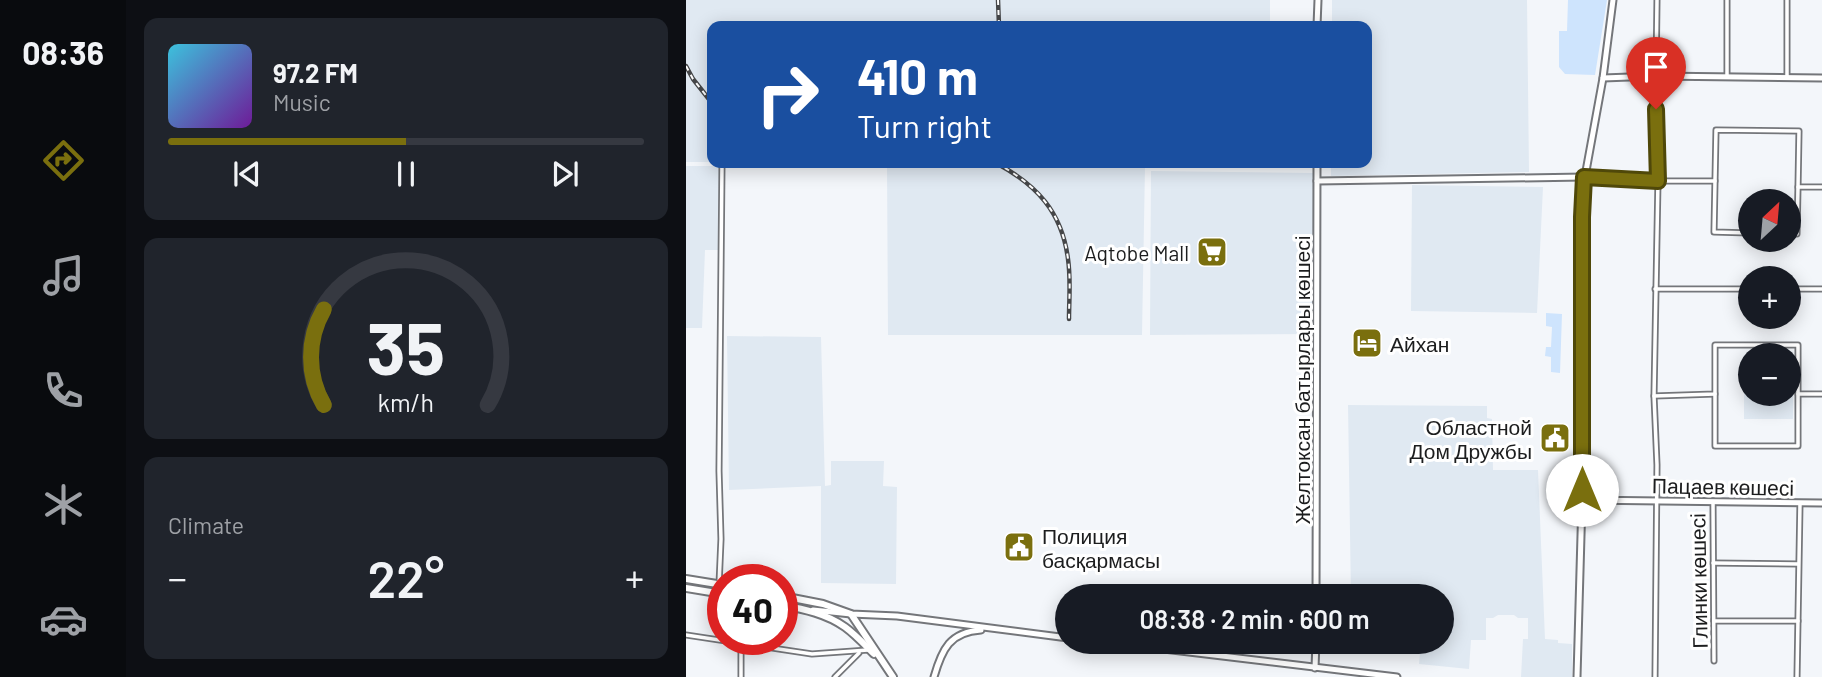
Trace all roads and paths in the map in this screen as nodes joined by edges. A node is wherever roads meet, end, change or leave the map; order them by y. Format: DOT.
graph roads {
  1 [pos="1318,0"];
  2 [pos="1613,0"];
  3 [pos="1657,0"];
  4 [pos="1727,0"];
  5 [pos="1787,0"];
  6 [pos="1317,21"];
  7 [pos="1656,76"];
  8 [pos="1727,76"];
  9 [pos="1603,78"];
  10 [pos="1787,78"];
  11 [pos="1822,78"];
  12 [pos="722,168"];
  13 [pos="1317,168"];
  14 [pos="1584,177"];
  15 [pos="1317,181"];
  16 [pos="1658,181"];
  17 [pos="1715,181"];
  18 [pos="1798,187"];
  19 [pos="1822,187"];
  20 [pos="1738,233"];
  21 [pos="1655,289"];
  22 [pos="1738,289"];
  23 [pos="1801,289"];
  24 [pos="1822,289"];
  25 [pos="1738,345"];
  26 [pos="1715,394"];
  27 [pos="1801,394"];
  28 [pos="1822,394"];
  29 [pos="1654,396"];
  30 [pos="1798,406"];
  31 [pos="1582,500"];
  32 [pos="1657,501"];
  33 [pos="1713,502"];
  34 [pos="1800,503"];
  35 [pos="1822,503"];
  36 [pos="721,564"];
  37 [pos="1713,564"];
  38 [pos="1798,564"];
  39 [pos="686,579"];
  40 [pos="707,583"];
  41 [pos="1316,584"];
  42 [pos="686,588"];
  43 [pos="707,591"];
  44 [pos="798,599"];
  45 [pos="798,608"];
  46 [pos="802,609"];
  47 [pos="851,614"];
  48 [pos="1714,621"];
  49 [pos="1798,621"];
  50 [pos="994,629"];
  51 [pos="686,635"];
  52 [pos="1055,636"];
  53 [pos="707,638"];
  54 [pos="870,650"];
  55 [pos="798,651"];
  56 [pos="861,652"];
  57 [pos="1202,654"];
  58 [pos="1316,654"];
  59 [pos="741,655"];
  60 [pos="1714,661"];
  61 [pos="884,663"];
  62 [pos="1315,668"];
  63 [pos="741,677"];
  64 [pos="835,677"];
  65 [pos="893,677"];
  66 [pos="934,677"];
  67 [pos="1397,677"];
  68 [pos="1577,677"];
  69 [pos="1655,677"];
  70 [pos="1797,677"];
  1 -- 6 [label="street"];
  2 -- 9 [label="street"];
  3 -- 7 [label="street"];
  4 -- 8 [label="street"];
  5 -- 10 [label="street"];
  7 -- 8 [label="street"];
  7 -- 9 [label="street"];
  7 -- 16 [label="street"];
  8 -- 10 [label="street"];
  9 -- 14 [label="street"];
  10 -- 11 [label="street"];
  12 -- 36 [label="street"];
  13 -- 15 [label="street, Желтоксан батырлары көшесі"];
  14 -- 15 [label="street"];
  14 -- 16 [label="street"];
  14 -- 31 [label="street"];
  15 -- 41 [label="street, Желтоксан батырлары көшесі"];
  16 -- 17 [label="street"];
  16 -- 21 [label="street"];
  17 -- 18 [label="street"];
  17 -- 20 [label="street"];
  18 -- 19 [label="street"];
  21 -- 22 [label="street"];
  21 -- 29 [label="street"];
  23 -- 24 [label="street"];
  25 -- 26 [label="street"];
  26 -- 29 [label="street"];
  26 -- 30 [label="street"];
  27 -- 28 [label="street"];
  29 -- 32 [label="street"];
  31 -- 32 [label="street, Пацаев көшесі"];
  31 -- 68 [label="street"];
  32 -- 33 [label="street, Пацаев көшесі"];
  32 -- 69 [label="street"];
  33 -- 34 [label="street, Пацаев көшесі"];
  33 -- 37 [label="street, Глинки көшесі"];
  34 -- 35 [label="street, Пацаев көшесі"];
  34 -- 38 [label="street"];
  37 -- 38 [label="street"];
  37 -- 48 [label="street, Глинки көшесі"];
  38 -- 49 [label="street"];
  39 -- 40 [label="main road"];
  42 -- 43 [label="main road"];
  44 -- 47 [label="main road"];
  45 -- 46 [label="main road"];
  46 -- 47 [label="street"];
  46 -- 54 [label="main road"];
  47 -- 50 [label="street"];
  47 -- 61 [label="main road"];
  48 -- 49 [label="street"];
  48 -- 60 [label="street, Глинки көшесі"];
  49 -- 70 [label="street"];
  50 -- 52 [label="street"];
  50 -- 66 [label="street"];
  51 -- 53 [label="street"];
  54 -- 56 [label="street"];
  54 -- 61 [label="main road"];
  55 -- 56 [label="street"];
  56 -- 64 [label="street"];
  57 -- 62 [label="street"];
  58 -- 62 [label="street"];
  59 -- 63 [label="street"];
  61 -- 65 [label="main road"];
  62 -- 67 [label="street"];
}
